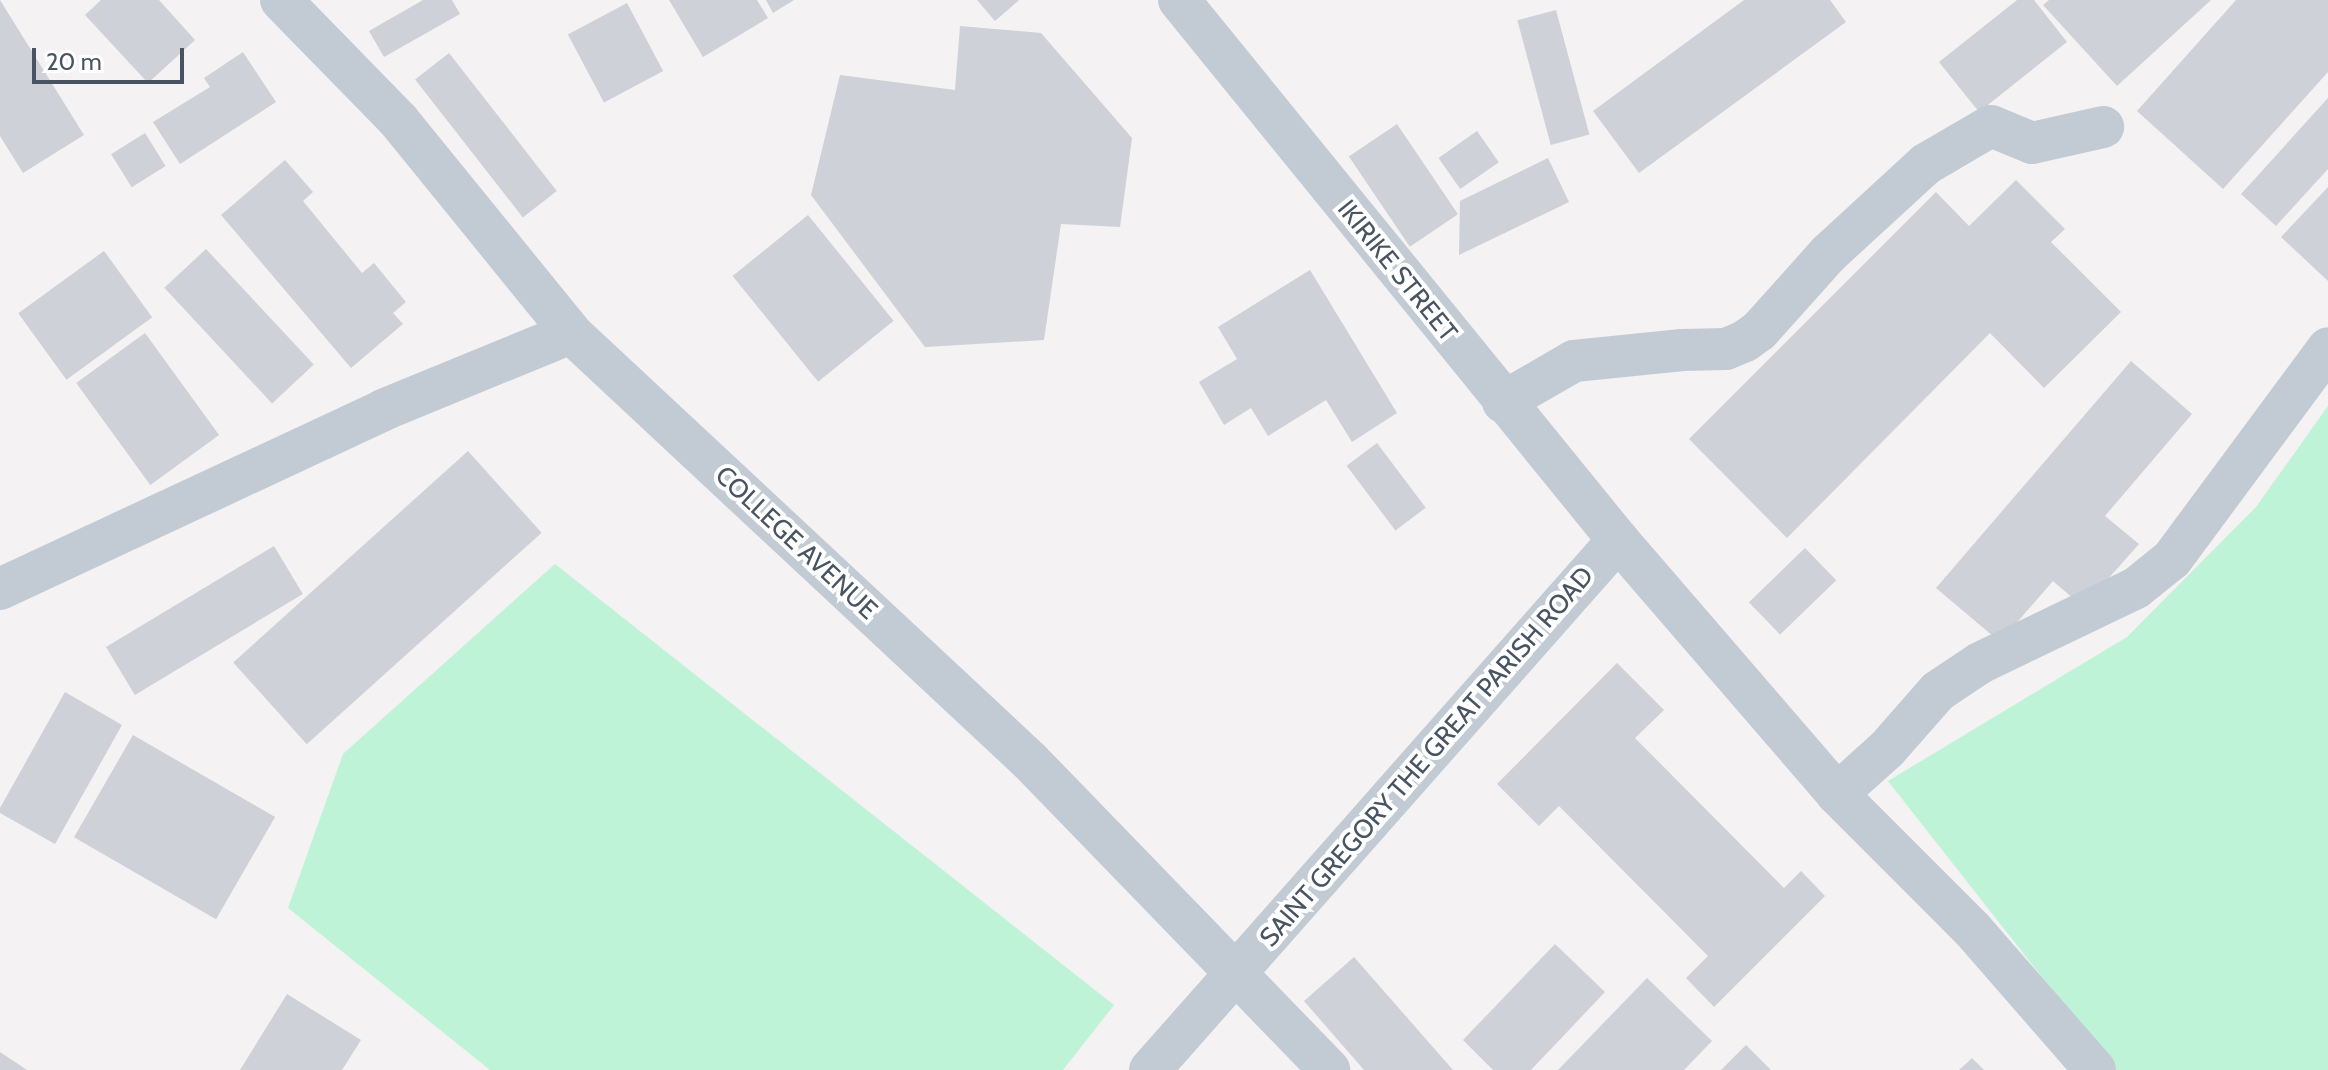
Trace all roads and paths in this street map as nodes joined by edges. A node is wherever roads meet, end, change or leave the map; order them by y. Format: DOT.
graph roads {
  1 [pos="281,0"];
  2 [pos="1179,0"];
  3 [pos="2103,127"];
  4 [pos="571,333"];
  5 [pos="2328,348"];
  6 [pos="1503,402"];
  7 [pos="1618,540"];
  8 [pos="0,589"];
  9 [pos="1837,794"];
  10 [pos="1236,973"];
  11 [pos="1150,1070"];
  12 [pos="1329,1070"];
  13 [pos="2095,1070"];
  1 -- 4 [label="street, COLLEGE AVENUE"];
  2 -- 6 [label="street, IKIRIKE STREET"];
  3 -- 6 [label="street"];
  4 -- 8 [label="street"];
  4 -- 10 [label="street, COLLEGE AVENUE"];
  5 -- 9 [label="street"];
  6 -- 7 [label="street, IKIRIKE STREET"];
  7 -- 9 [label="street, IKIRIKE STREET"];
  7 -- 10 [label="street, SAINT GREGORY THE GREAT PARISH ROAD"];
  9 -- 13 [label="street, IKIRIKE STREET"];
  10 -- 11 [label="street, SAINT GREGORY THE GREAT PARISH ROAD"];
  10 -- 12 [label="street, COLLEGE AVENUE"];
}
